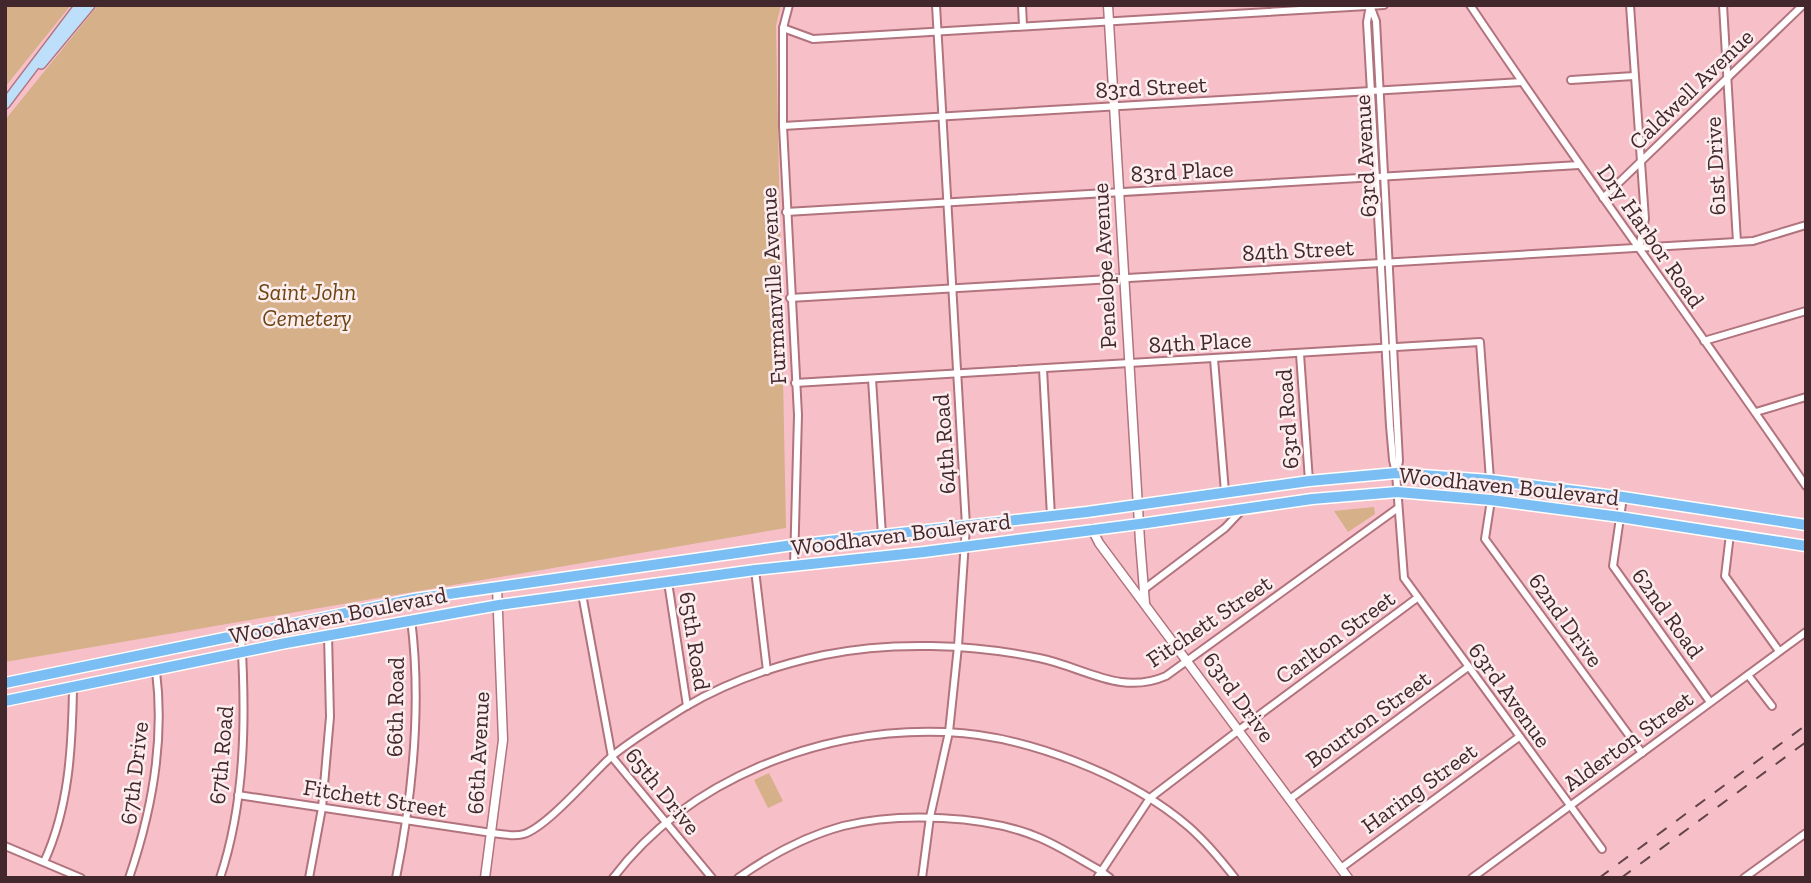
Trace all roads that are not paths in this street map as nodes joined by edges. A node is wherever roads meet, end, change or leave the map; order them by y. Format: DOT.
graph roads {
  1 [pos="80,5"];
  2 [pos="90,5"];
  3 [pos="789,5"];
  4 [pos="936,5"];
  5 [pos="1022,5"];
  6 [pos="1108,5"];
  7 [pos="1384,5"];
  8 [pos="1470,5"];
  9 [pos="1630,5"];
  10 [pos="1723,5"];
  11 [pos="1803,5"];
  12 [pos="1370,6"];
  13 [pos="1109,21"];
  14 [pos="1023,26"];
  15 [pos="783,28"];
  16 [pos="937,31"];
  17 [pos="1634,76"];
  18 [pos="1727,78"];
  19 [pos="1571,80"];
  20 [pos="1521,82"];
  21 [pos="1379,91"];
  22 [pos="1371,92"];
  23 [pos="8,101"];
  24 [pos="1114,107"];
  25 [pos="942,117"];
  26 [pos="783,126"];
  27 [pos="1640,162"];
  28 [pos="1579,165"];
  29 [pos="1380,178"];
  30 [pos="1119,192"];
  31 [pos="1603,198"];
  32 [pos="947,203"];
  33 [pos="786,212"];
  34 [pos="1805,228"];
  35 [pos="1737,242"];
  36 [pos="1639,248"];
  37 [pos="1385,263"];
  38 [pos="1124,278"];
  39 [pos="952,288"];
  40 [pos="790,298"];
  41 [pos="1806,311"];
  42 [pos="1704,341"];
  43 [pos="1390,349"];
  44 [pos="1300,354"];
  45 [pos="1214,359"];
  46 [pos="1129,364"];
  47 [pos="1043,369"];
  48 [pos="957,374"];
  49 [pos="872,379"];
  50 [pos="796,383"];
  51 [pos="1806,397"];
  52 [pos="1756,412"];
  53 [pos="1396,473"];
  54 [pos="1490,480"];
  55 [pos="1309,481"];
  56 [pos="1806,486"];
  57 [pos="1225,492"];
  58 [pos="1397,492"];
  59 [pos="1623,497"];
  60 [pos="1491,500"];
  61 [pos="1138,505"];
  62 [pos="1244,508"];
  63 [pos="1398,508"];
  64 [pos="1051,516"];
  65 [pos="1620,517"];
  66 [pos="1139,524"];
  67 [pos="966,526"];
  68 [pos="1806,526"];
  69 [pos="1092,529"];
  70 [pos="1730,534"];
  71 [pos="882,535"];
  72 [pos="793,545"];
  73 [pos="1806,546"];
  74 [pos="965,547"];
  75 [pos="794,565"];
  76 [pos="755,570"];
  77 [pos="668,582"];
  78 [pos="497,587"];
  79 [pos="1143,590"];
  80 [pos="582,594"];
  81 [pos="1417,598"];
  82 [pos="1145,603"];
  83 [pos="499,605"];
  84 [pos="411,619"];
  85 [pos="1806,632"];
  86 [pos="241,633"];
  87 [pos="328,635"];
  88 [pos="958,646"];
  89 [pos="1779,651"];
  90 [pos="242,653"];
  91 [pos="1188,660"];
  92 [pos="1468,667"];
  93 [pos="156,671"];
  94 [pos="767,671"];
  95 [pos="1748,675"];
  96 [pos="5,683"];
  97 [pos="73,689"];
  98 [pos="5,701"];
  99 [pos="1710,702"];
  100 [pos="687,706"];
  101 [pos="1772,706"];
  102 [pos="1239,730"];
  103 [pos="949,732"];
  104 [pos="1519,737"];
  105 [pos="1642,753"];
  106 [pos="612,757"];
  107 [pos="238,795"];
  108 [pos="1150,798"];
  109 [pos="1290,799"];
  110 [pos="1570,806"];
  111 [pos="322,808"];
  112 [pos="930,817"];
  113 [pos="407,821"];
  114 [pos="667,823"];
  115 [pos="1806,833"];
  116 [pos="492,834"];
  117 [pos="5,846"];
  118 [pos="1602,849"];
  119 [pos="44,862"];
  120 [pos="1341,868"];
  121 [pos="1101,871"];
  122 [pos="81,878"];
  123 [pos="129,878"];
  124 [pos="220,878"];
  125 [pos="309,878"];
  126 [pos="396,878"];
  127 [pos="485,878"];
  128 [pos="613,878"];
  129 [pos="712,878"];
  130 [pos="738,878"];
  131 [pos="922,878"];
  132 [pos="1097,878"];
  133 [pos="1110,878"];
  134 [pos="1235,878"];
  135 [pos="1348,878"];
  136 [pos="1472,878"];
  137 [pos="1744,878"];
  1 -- 23 [label="main road"];
  2 -- 23 [label="main road"];
  3 -- 15 [label="street, Furmanville Avenue"];
  4 -- 16 [label="street, 64th Road"];
  5 -- 14 [label="street"];
  6 -- 13 [label="street, Penelope Avenue"];
  7 -- 12 [label="street"];
  8 -- 20 [label="street, Dry Harbor Road"];
  9 -- 17 [label="street"];
  10 -- 18 [label="street, 61st Drive"];
  11 -- 18 [label="street, Caldwell Avenue"];
  12 -- 13 [label="street"];
  12 -- 21 [label="street, 63rd Avenue"];
  12 -- 22 [label="street, 63rd Avenue"];
  13 -- 14 [label="street"];
  13 -- 24 [label="street, Penelope Avenue"];
  14 -- 16 [label="street"];
  15 -- 16 [label="street"];
  15 -- 26 [label="street, Furmanville Avenue"];
  16 -- 25 [label="street, 64th Road"];
  17 -- 19 [label="street"];
  17 -- 27 [label="street"];
  18 -- 27 [label="street, Caldwell Avenue"];
  18 -- 35 [label="street, 61st Drive"];
  20 -- 21 [label="street, 83rd Street"];
  20 -- 28 [label="street, Dry Harbor Road"];
  21 -- 22 [label="street, 83rd Street"];
  21 -- 29 [label="street, 63rd Avenue"];
  22 -- 24 [label="street, 83rd Street"];
  22 -- 29 [label="street, 63rd Avenue"];
  24 -- 25 [label="street, 83rd Street"];
  24 -- 30 [label="street, Penelope Avenue"];
  25 -- 26 [label="street, 83rd Street"];
  25 -- 32 [label="street, 64th Road"];
  26 -- 33 [label="street, Furmanville Avenue"];
  27 -- 31 [label="street, Caldwell Avenue"];
  27 -- 36 [label="street"];
  28 -- 29 [label="street, 83rd Place"];
  28 -- 31 [label="street, Dry Harbor Road"];
  29 -- 30 [label="street, 83rd Place"];
  29 -- 37 [label="street, 63rd Avenue"];
  30 -- 32 [label="street, 83rd Place"];
  30 -- 38 [label="street, Penelope Avenue"];
  31 -- 36 [label="street, Dry Harbor Road"];
  32 -- 33 [label="street, 83rd Place"];
  32 -- 39 [label="street, 64th Road"];
  33 -- 40 [label="street, Furmanville Avenue"];
  34 -- 35 [label="street, 84th Street"];
  35 -- 36 [label="street, 84th Street"];
  36 -- 37 [label="street, 84th Street"];
  36 -- 42 [label="street, Dry Harbor Road"];
  37 -- 38 [label="street, 84th Street"];
  37 -- 43 [label="street, 63rd Avenue"];
  38 -- 39 [label="street, 84th Street"];
  38 -- 46 [label="street, Penelope Avenue"];
  39 -- 40 [label="street, 84th Street"];
  39 -- 48 [label="street, 64th Road"];
  40 -- 50 [label="street, Furmanville Avenue"];
  41 -- 42 [label="street"];
  42 -- 52 [label="street, Dry Harbor Road"];
  43 -- 44 [label="street, 84th Place"];
  43 -- 53 [label="street, 63rd Avenue"];
  43 -- 54 [label="street, 84th Place"];
  44 -- 45 [label="street, 84th Place"];
  44 -- 55 [label="street, 63rd Road"];
  45 -- 46 [label="street, 84th Place"];
  45 -- 57 [label="street"];
  46 -- 47 [label="street, 84th Place"];
  46 -- 61 [label="street, Penelope Avenue"];
  47 -- 48 [label="street, 84th Place"];
  47 -- 64 [label="street"];
  48 -- 49 [label="street, 84th Place"];
  48 -- 67 [label="street, 64th Road"];
  49 -- 50 [label="street, 84th Place"];
  49 -- 71 [label="street"];
  50 -- 72 [label="street, Furmanville Avenue"];
  51 -- 52 [label="street"];
  52 -- 56 [label="street, Dry Harbor Road"];
  53 -- 54 [label="main road, Woodhaven Boulevard"];
  53 -- 55 [label="main road, Woodhaven Boulevard"];
  53 -- 58 [label="street, 63rd Avenue"];
  54 -- 59 [label="main road, Woodhaven Boulevard"];
  55 -- 57 [label="main road, Woodhaven Boulevard"];
  57 -- 61 [label="main road, Woodhaven Boulevard"];
  58 -- 60 [label="main road, Woodhaven Boulevard"];
  58 -- 62 [label="main road, Woodhaven Boulevard"];
  58 -- 63 [label="street, 63rd Avenue"];
  59 -- 65 [label="street, 62nd Road"];
  59 -- 68 [label="main road, Woodhaven Boulevard"];
  60 -- 65 [label="main road, Woodhaven Boulevard"];
  60 -- 105 [label="street, 62nd Drive"];
  61 -- 64 [label="main road, Woodhaven Boulevard"];
  61 -- 66 [label="street, Penelope Avenue"];
  62 -- 66 [label="main road, Woodhaven Boulevard"];
  62 -- 79 [label="street"];
  63 -- 81 [label="street, 63rd Avenue"];
  63 -- 91 [label="street, Fitchett Street"];
  64 -- 67 [label="main road, Woodhaven Boulevard"];
  65 -- 70 [label="main road, Woodhaven Boulevard"];
  65 -- 99 [label="street, 62nd Road"];
  66 -- 69 [label="main road, Woodhaven Boulevard"];
  66 -- 79 [label="street, 63rd Drive"];
  67 -- 71 [label="main road, Woodhaven Boulevard"];
  67 -- 74 [label="street, 64th Road"];
  69 -- 74 [label="main road, Woodhaven Boulevard"];
  69 -- 82 [label="street"];
  70 -- 73 [label="main road, Woodhaven Boulevard"];
  70 -- 89 [label="street"];
  71 -- 72 [label="main road, Woodhaven Boulevard"];
  72 -- 75 [label="street, Furmanville Avenue"];
  72 -- 78 [label="main road, Woodhaven Boulevard"];
  74 -- 75 [label="main road, Woodhaven Boulevard"];
  74 -- 88 [label="street, 64th Road"];
  75 -- 76 [label="main road, Woodhaven Boulevard"];
  76 -- 77 [label="main road, Woodhaven Boulevard"];
  76 -- 94 [label="street"];
  77 -- 80 [label="main road, Woodhaven Boulevard"];
  77 -- 100 [label="street, 65th Road"];
  78 -- 83 [label="street, 66th Avenue"];
  78 -- 86 [label="main road, Woodhaven Boulevard"];
  79 -- 82 [label="street, 63rd Drive"];
  80 -- 83 [label="main road, Woodhaven Boulevard"];
  80 -- 106 [label="street, 65th Drive"];
  81 -- 92 [label="street, 63rd Avenue"];
  81 -- 102 [label="street, Carlton Street"];
  82 -- 91 [label="street, 63rd Drive"];
  83 -- 84 [label="main road, Woodhaven Boulevard"];
  83 -- 116 [label="street, 66th Avenue"];
  84 -- 87 [label="main road, Woodhaven Boulevard"];
  84 -- 113 [label="street, 66th Road"];
  85 -- 89 [label="street, Alderton Street"];
  86 -- 90 [label="street, 67th Road"];
  86 -- 96 [label="main road, Woodhaven Boulevard"];
  87 -- 90 [label="main road, Woodhaven Boulevard"];
  87 -- 111 [label="street"];
  88 -- 91 [label="street, Fitchett Street"];
  88 -- 94 [label="street, Fitchett Street"];
  88 -- 103 [label="street, 64th Road"];
  89 -- 95 [label="street, Alderton Street"];
  90 -- 93 [label="main road, Woodhaven Boulevard"];
  90 -- 107 [label="street, 67th Road"];
  91 -- 102 [label="street, 63rd Drive"];
  92 -- 104 [label="street, 63rd Avenue"];
  92 -- 109 [label="street, Bourton Street"];
  93 -- 97 [label="main road, Woodhaven Boulevard"];
  93 -- 123 [label="street, 67th Drive"];
  94 -- 100 [label="street, Fitchett Street"];
  95 -- 99 [label="street, Alderton Street"];
  95 -- 101 [label="street"];
  97 -- 98 [label="main road, Woodhaven Boulevard"];
  97 -- 119 [label="street"];
  99 -- 105 [label="street, Alderton Street"];
  100 -- 106 [label="street, Fitchett Street"];
  102 -- 108 [label="street, Carlton Street"];
  102 -- 109 [label="street, 63rd Drive"];
  103 -- 108 [label="street"];
  103 -- 112 [label="street, 64th Road"];
  103 -- 114 [label="street"];
  104 -- 110 [label="street, 63rd Avenue"];
  104 -- 120 [label="street, Haring Street"];
  105 -- 110 [label="street, Alderton Street"];
  106 -- 114 [label="street, 65th Drive"];
  106 -- 116 [label="street, Fitchett Street"];
  107 -- 111 [label="street, Fitchett Street"];
  107 -- 124 [label="street, 67th Road"];
  108 -- 121 [label="street, Carlton Street"];
  108 -- 134 [label="street"];
  109 -- 120 [label="street, 63rd Drive"];
  110 -- 118 [label="street, 63rd Avenue"];
  110 -- 136 [label="street, Alderton Street"];
  111 -- 113 [label="street, Fitchett Street"];
  111 -- 125 [label="street"];
  112 -- 121 [label="street"];
  112 -- 130 [label="street"];
  112 -- 131 [label="street, 64th Road"];
  113 -- 116 [label="street, Fitchett Street"];
  113 -- 126 [label="street, 66th Road"];
  114 -- 128 [label="street"];
  114 -- 129 [label="street, 65th Drive"];
  115 -- 137 [label="street"];
  116 -- 127 [label="street, 66th Avenue"];
  117 -- 119 [label="street"];
  119 -- 122 [label="street"];
  120 -- 135 [label="street, 63rd Drive"];
  121 -- 132 [label="street, Carlton Street"];
  121 -- 133 [label="street"];
}
